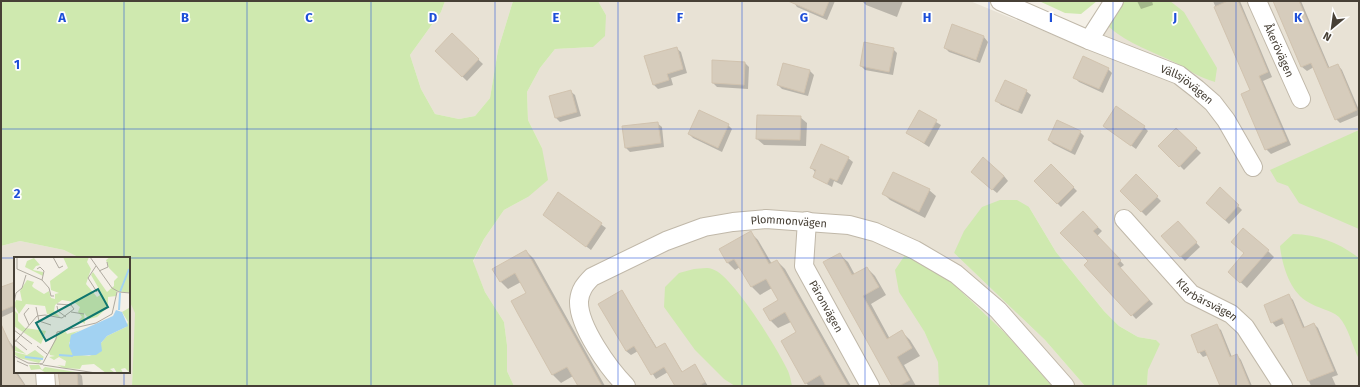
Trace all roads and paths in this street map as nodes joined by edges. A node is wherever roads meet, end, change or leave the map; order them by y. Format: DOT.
graph roads {
  1 [pos="1000,1"];
  2 [pos="1114,1"];
  3 [pos="1257,1"];
  4 [pos="1090,40"];
  5 [pos="1301,99"];
  6 [pos="1253,167"];
  7 [pos="1124,219"];
  8 [pos="807,221"];
  9 [pos="44,373"];
  10 [pos="46,386"];
  11 [pos="626,386"];
  12 [pos="870,386"];
  13 [pos="1064,386"];
  14 [pos="1283,386"];
  1 -- 4 [label="street, Vällsjövägen"];
  2 -- 4 [label="street"];
  3 -- 5 [label="street, Åkerövägen"];
  4 -- 6 [label="street, Vällsjövägen"];
  7 -- 14 [label="street, Klarbärsvägen"];
  8 -- 11 [label="street, Plommonvägen"];
  8 -- 12 [label="street, Päronvägen"];
  8 -- 13 [label="street, Plommonvägen"];
  9 -- 10 [label="street"];
}
